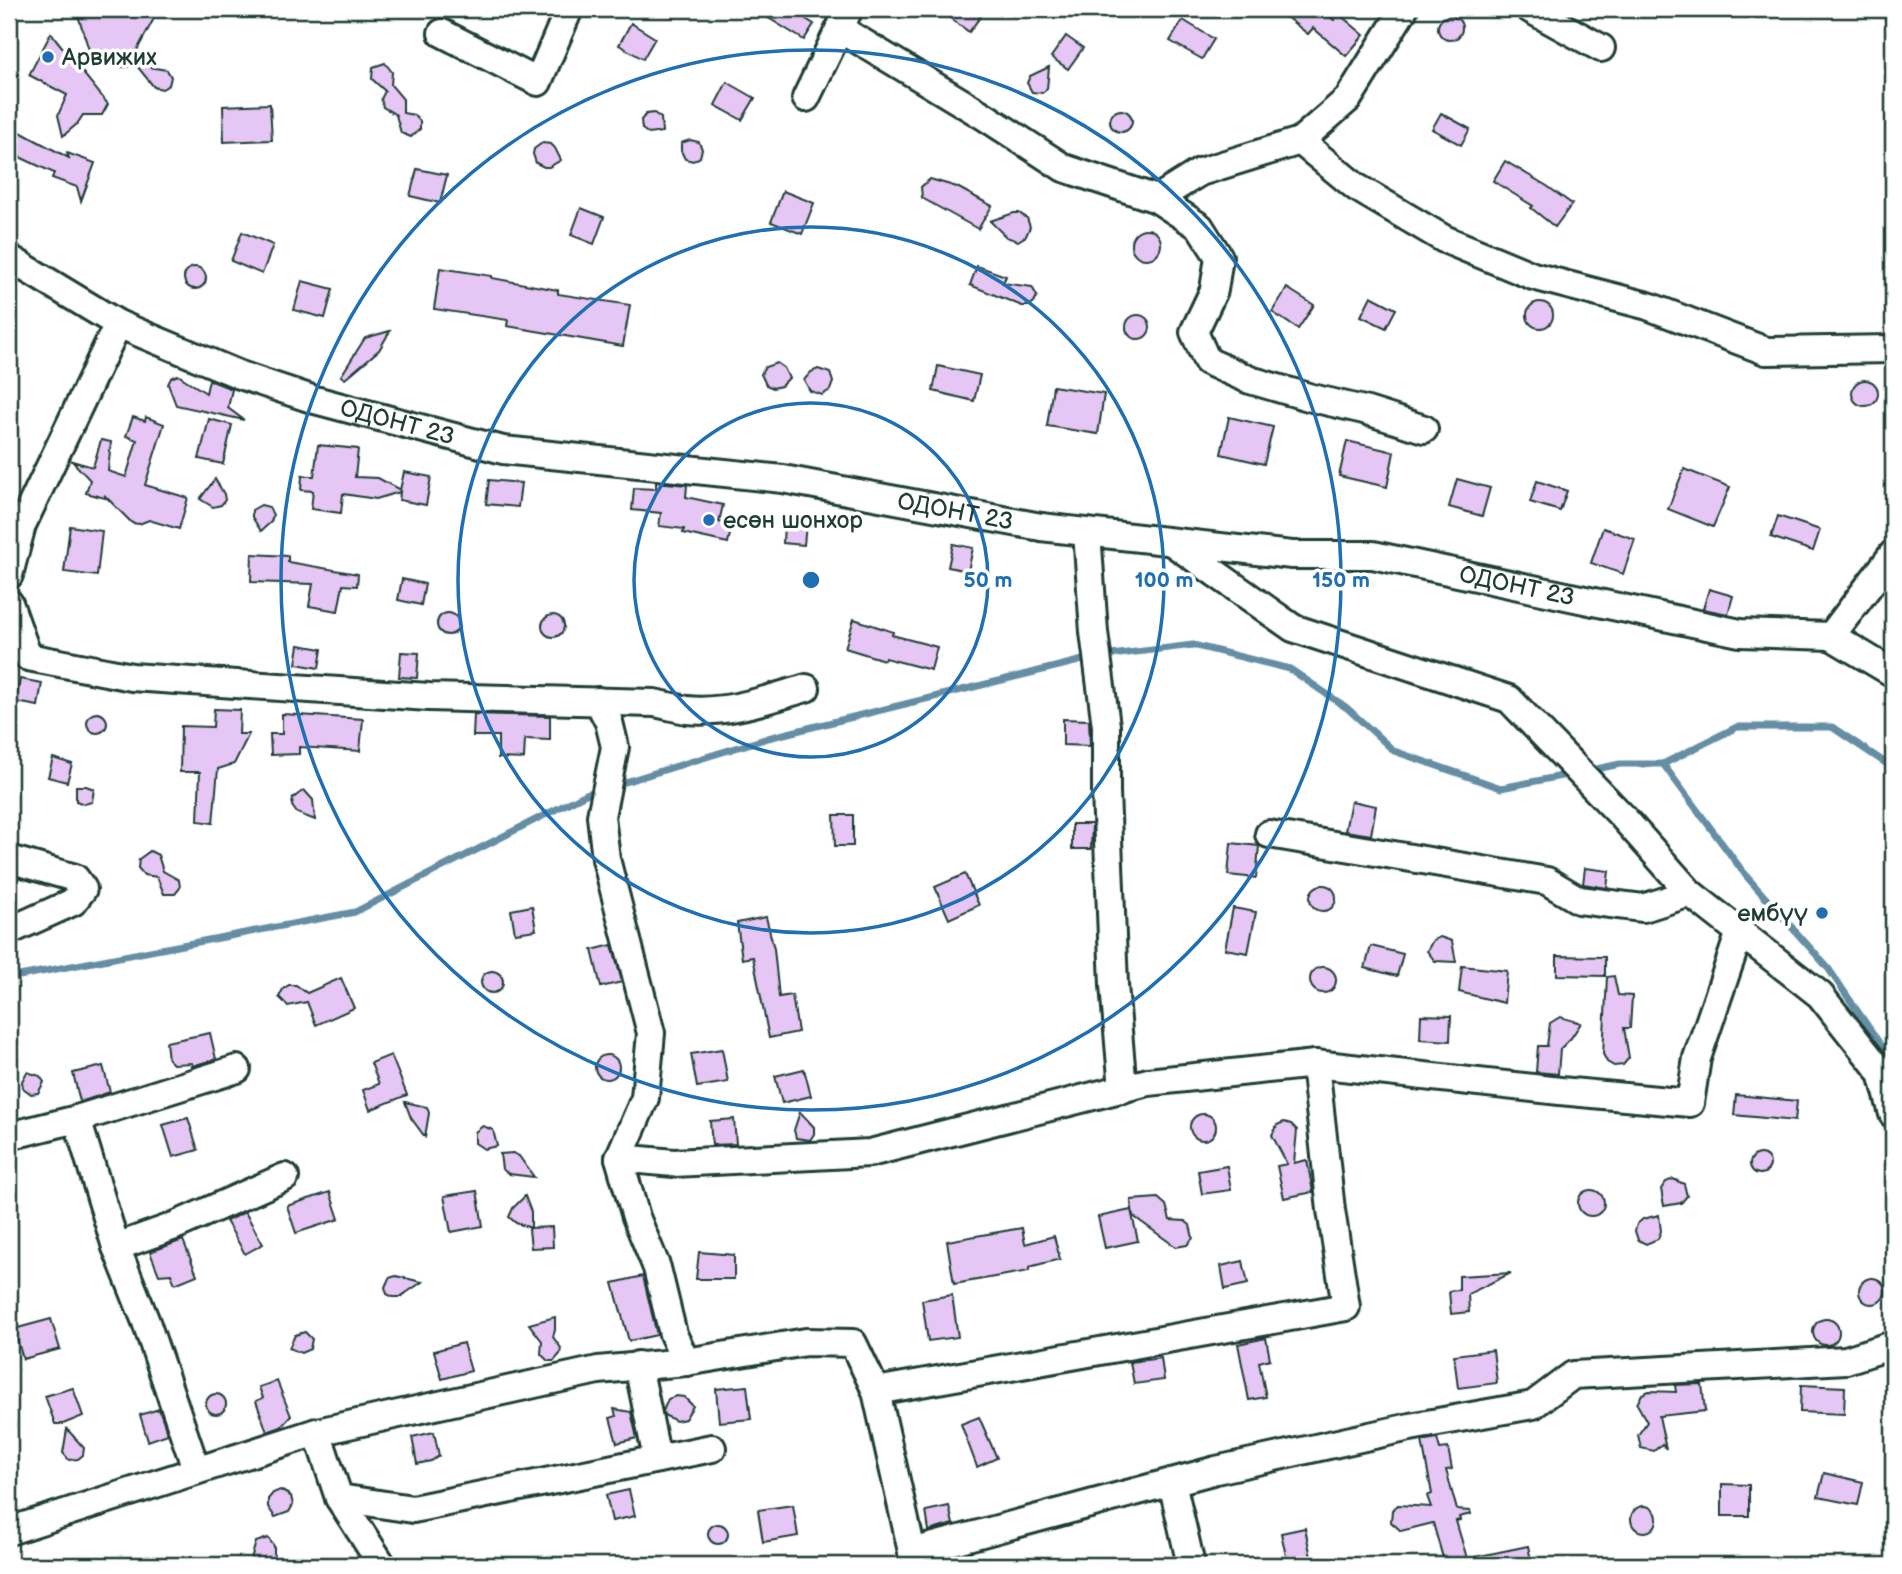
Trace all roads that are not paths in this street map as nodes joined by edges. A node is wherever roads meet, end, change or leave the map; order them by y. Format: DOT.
graph roads {
  1 [pos="569,9"];
  2 [pos="1404,9"];
  3 [pos="1530,9"];
  4 [pos="844,19"];
  5 [pos="442,33"];
  6 [pos="1601,48"];
  7 [pos="806,98"];
  8 [pos="1300,141"];
  9 [pos="1157,199"];
  10 [pos="9,258"];
  11 [pos="118,324"];
  12 [pos="1893,349"];
  13 [pos="1424,429"];
  14 [pos="1087,532"];
  15 [pos="1170,541"];
  16 [pos="1893,554"];
  17 [pos="9,575"];
  18 [pos="9,604"];
  19 [pos="1831,636"];
  20 [pos="1893,673"];
  21 [pos="806,688"];
  22 [pos="598,701"];
  23 [pos="1269,834"];
  24 [pos="9,859"];
  25 [pos="1690,893"];
  26 [pos="9,931"];
  27 [pos="1740,932"];
  28 [pos="1315,1064"];
  29 [pos="237,1069"];
  30 [pos="1124,1089"];
  31 [pos="1893,1113"];
  32 [pos="77,1119"];
  33 [pos="9,1136"];
  34 [pos="619,1158"];
  35 [pos="285,1177"];
  36 [pos="116,1247"];
  37 [pos="1893,1345"];
  38 [pos="686,1362"];
  39 [pos="638,1365"];
  40 [pos="876,1391"];
  41 [pos="317,1432"];
  42 [pos="712,1448"];
  43 [pos="657,1459"];
  44 [pos="196,1469"];
  45 [pos="1172,1482"];
  46 [pos="339,1498"];
  47 [pos="9,1531"];
  48 [pos="913,1559"];
  49 [pos="383,1565"];
  50 [pos="1191,1565"];
  1 -- 5 [label="street"];
  2 -- 8 [label="street"];
  3 -- 6 [label="street"];
  4 -- 7 [label="street"];
  4 -- 9 [label="street"];
  8 -- 9 [label="street"];
  8 -- 12 [label="street"];
  9 -- 13 [label="street"];
  10 -- 11 [label="street, ОДОНТ 23"];
  11 -- 14 [label="street, ОДОНТ 23"];
  11 -- 17 [label="street"];
  14 -- 15 [label="street, ОДОНТ 23"];
  14 -- 30 [label="street"];
  15 -- 19 [label="street, ОДОНТ 23"];
  15 -- 25 [label="street"];
  16 -- 19 [label="street"];
  18 -- 22 [label="street"];
  19 -- 20 [label="street"];
  21 -- 22 [label="street"];
  22 -- 34 [label="street"];
  23 -- 25 [label="street"];
  24 -- 26 [label="street"];
  25 -- 27 [label="street"];
  27 -- 28 [label="street"];
  27 -- 31 [label="street"];
  28 -- 30 [label="street"];
  28 -- 40 [label="street"];
  29 -- 32 [label="street"];
  30 -- 34 [label="street"];
  32 -- 33 [label="street"];
  32 -- 36 [label="street"];
  34 -- 38 [label="street"];
  35 -- 36 [label="street"];
  36 -- 44 [label="street"];
  37 -- 45 [label="street"];
  38 -- 39 [label="street"];
  38 -- 40 [label="street"];
  39 -- 41 [label="street"];
  39 -- 43 [label="street"];
  40 -- 48 [label="street"];
  41 -- 44 [label="street"];
  41 -- 46 [label="street"];
  42 -- 43 [label="street"];
  43 -- 46 [label="street"];
  44 -- 47 [label="street"];
  45 -- 48 [label="street"];
  45 -- 50 [label="street"];
  46 -- 49 [label="street"];
}
